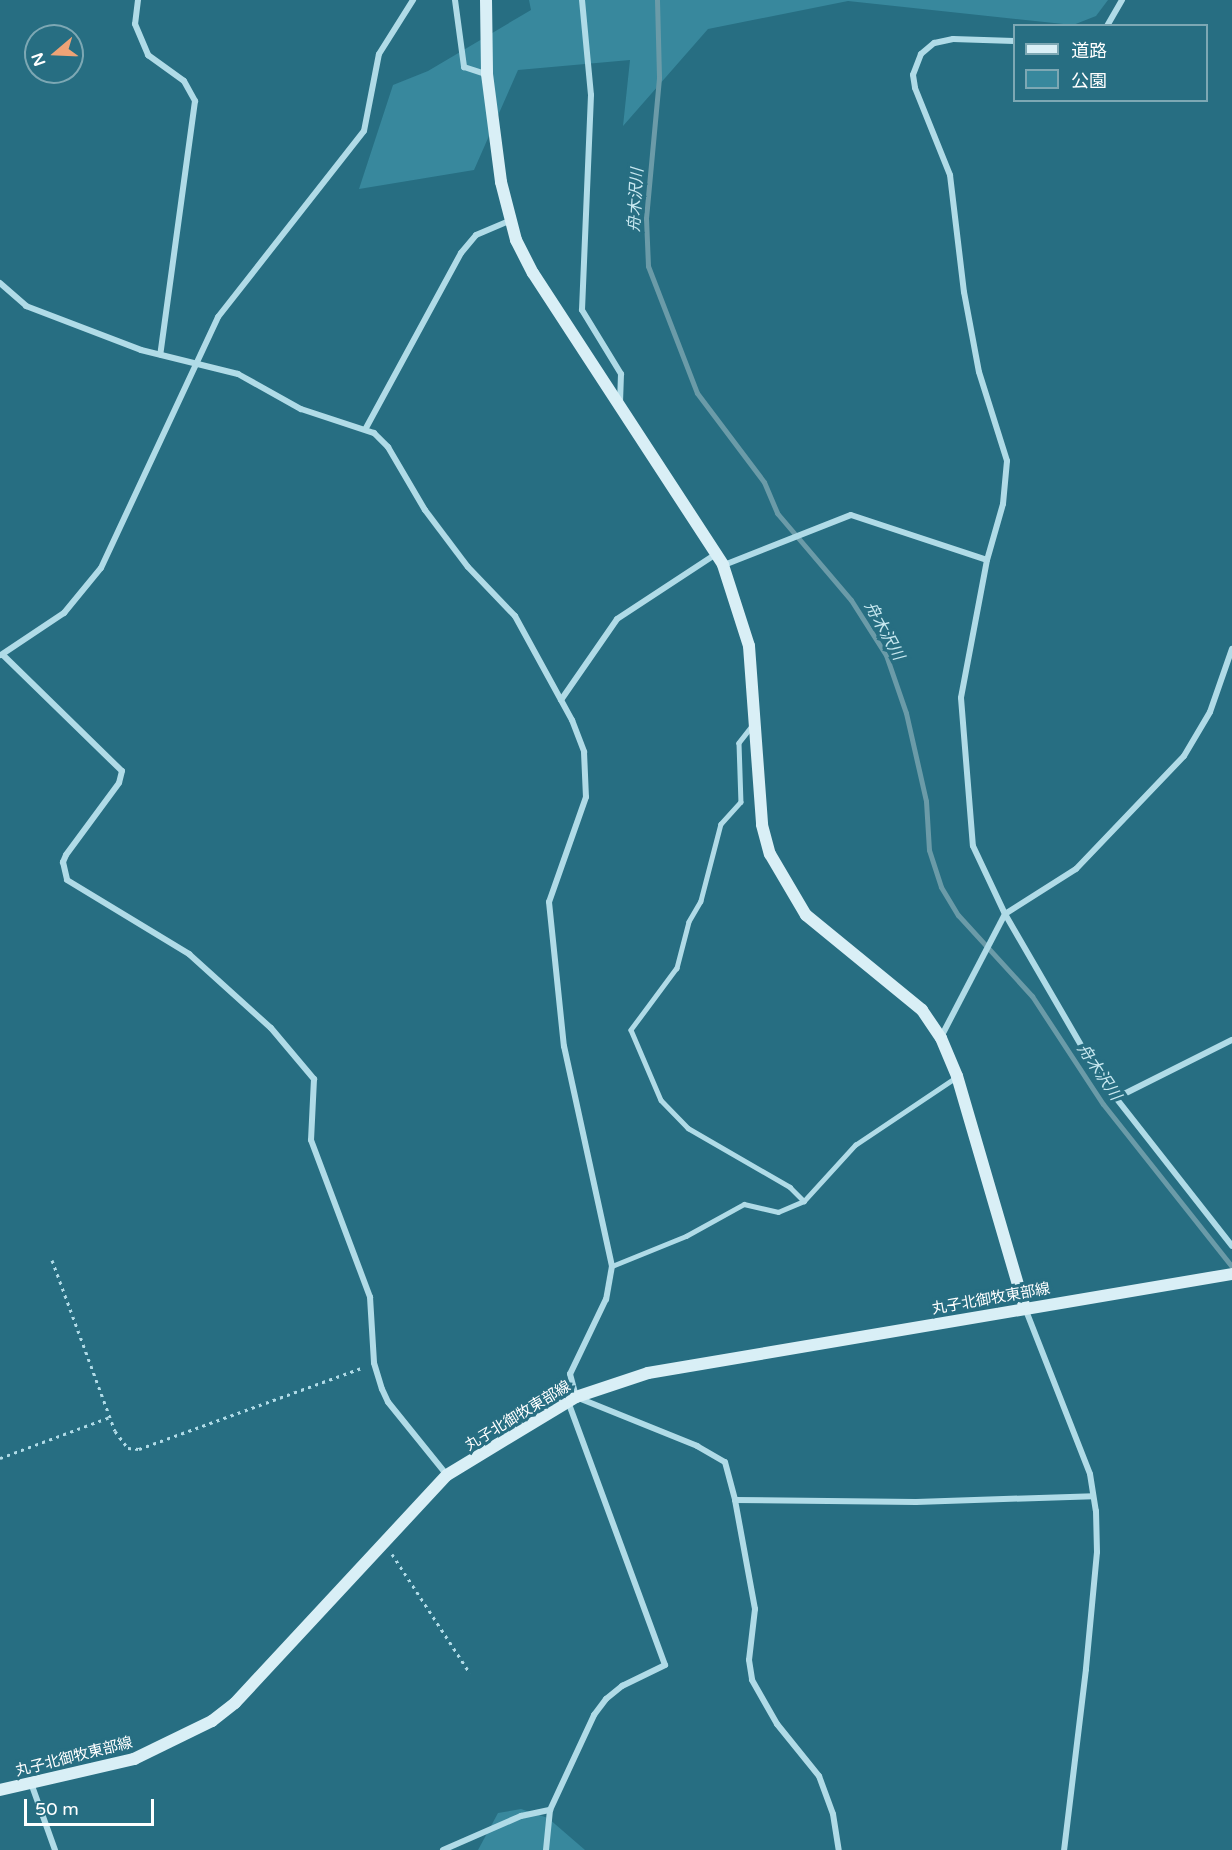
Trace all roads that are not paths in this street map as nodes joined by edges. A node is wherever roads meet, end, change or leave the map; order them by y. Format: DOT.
graph roads {
  1 [pos="138,0"];
  2 [pos="413,0"];
  3 [pos="455,0"];
  4 [pos="486,0"];
  5 [pos="582,0"];
  6 [pos="1122,0"];
  7 [pos="1108,24"];
  8 [pos="1013,41"];
  9 [pos="487,74"];
  10 [pos="509,221"];
  11 [pos="0,283"];
  12 [pos="160,355"];
  13 [pos="199,365"];
  14 [pos="620,403"];
  15 [pos="366,428"];
  16 [pos="716,554"];
  17 [pos="987,560"];
  18 [pos="723,566"];
  19 [pos="1232,649"];
  20 [pos="1,655"];
  21 [pos="561,700"];
  22 [pos="753,725"];
  23 [pos="1005,914"];
  24 [pos="941,1038"];
  25 [pos="1232,1040"];
  26 [pos="957,1076"];
  27 [pos="1116,1098"];
  28 [pos="804,1201"];
  29 [pos="1232,1246"];
  30 [pos="612,1266"];
  31 [pos="1232,1274"];
  32 [pos="1025,1308"];
  33 [pos="572,1399"];
  34 [pos="447,1475"];
  35 [pos="1093,1496"];
  36 [pos="735,1500"];
  37 [pos="31,1784"];
  38 [pos="0,1790"];
  39 [pos="550,1810"];
  40 [pos="55,1850"];
  41 [pos="443,1850"];
  42 [pos="546,1850"];
  43 [pos="838,1850"];
  44 [pos="1064,1850"];
  1 -- 12 [label="street"];
  2 -- 13 [label="street"];
  3 -- 9 [label="street"];
  4 -- 9 [label="street"];
  5 -- 14 [label="street"];
  6 -- 7 [label="street"];
  8 -- 17 [label="street"];
  9 -- 10 [label="street"];
  10 -- 14 [label="street"];
  10 -- 15 [label="street"];
  11 -- 12 [label="street"];
  12 -- 13 [label="street"];
  13 -- 15 [label="street"];
  13 -- 20 [label="street"];
  14 -- 16 [label="street"];
  15 -- 21 [label="street"];
  16 -- 18 [label="street"];
  16 -- 21 [label="street"];
  17 -- 18 [label="street"];
  17 -- 23 [label="street"];
  18 -- 22 [label="street"];
  19 -- 23 [label="street"];
  20 -- 34 [label="street"];
  21 -- 30 [label="street"];
  22 -- 24 [label="street"];
  22 -- 28 [label="lane"];
  23 -- 24 [label="street"];
  23 -- 27 [label="street"];
  24 -- 26 [label="street"];
  25 -- 27 [label="street"];
  26 -- 28 [label="lane"];
  26 -- 32 [label="street"];
  27 -- 29 [label="street"];
  28 -- 30 [label="lane"];
  30 -- 33 [label="street"];
  31 -- 32 [label="street, 丸子北御牧東部線"];
  32 -- 33 [label="street, 丸子北御牧東部線"];
  32 -- 35 [label="street"];
  33 -- 34 [label="street, 丸子北御牧東部線"];
  33 -- 36 [label="street"];
  33 -- 39 [label="street"];
  34 -- 37 [label="street, 丸子北御牧東部線"];
  35 -- 36 [label="street"];
  35 -- 44 [label="street"];
  36 -- 43 [label="street"];
  37 -- 38 [label="street, 丸子北御牧東部線"];
  37 -- 40 [label="street"];
  39 -- 41 [label="street"];
  39 -- 42 [label="street"];
}
